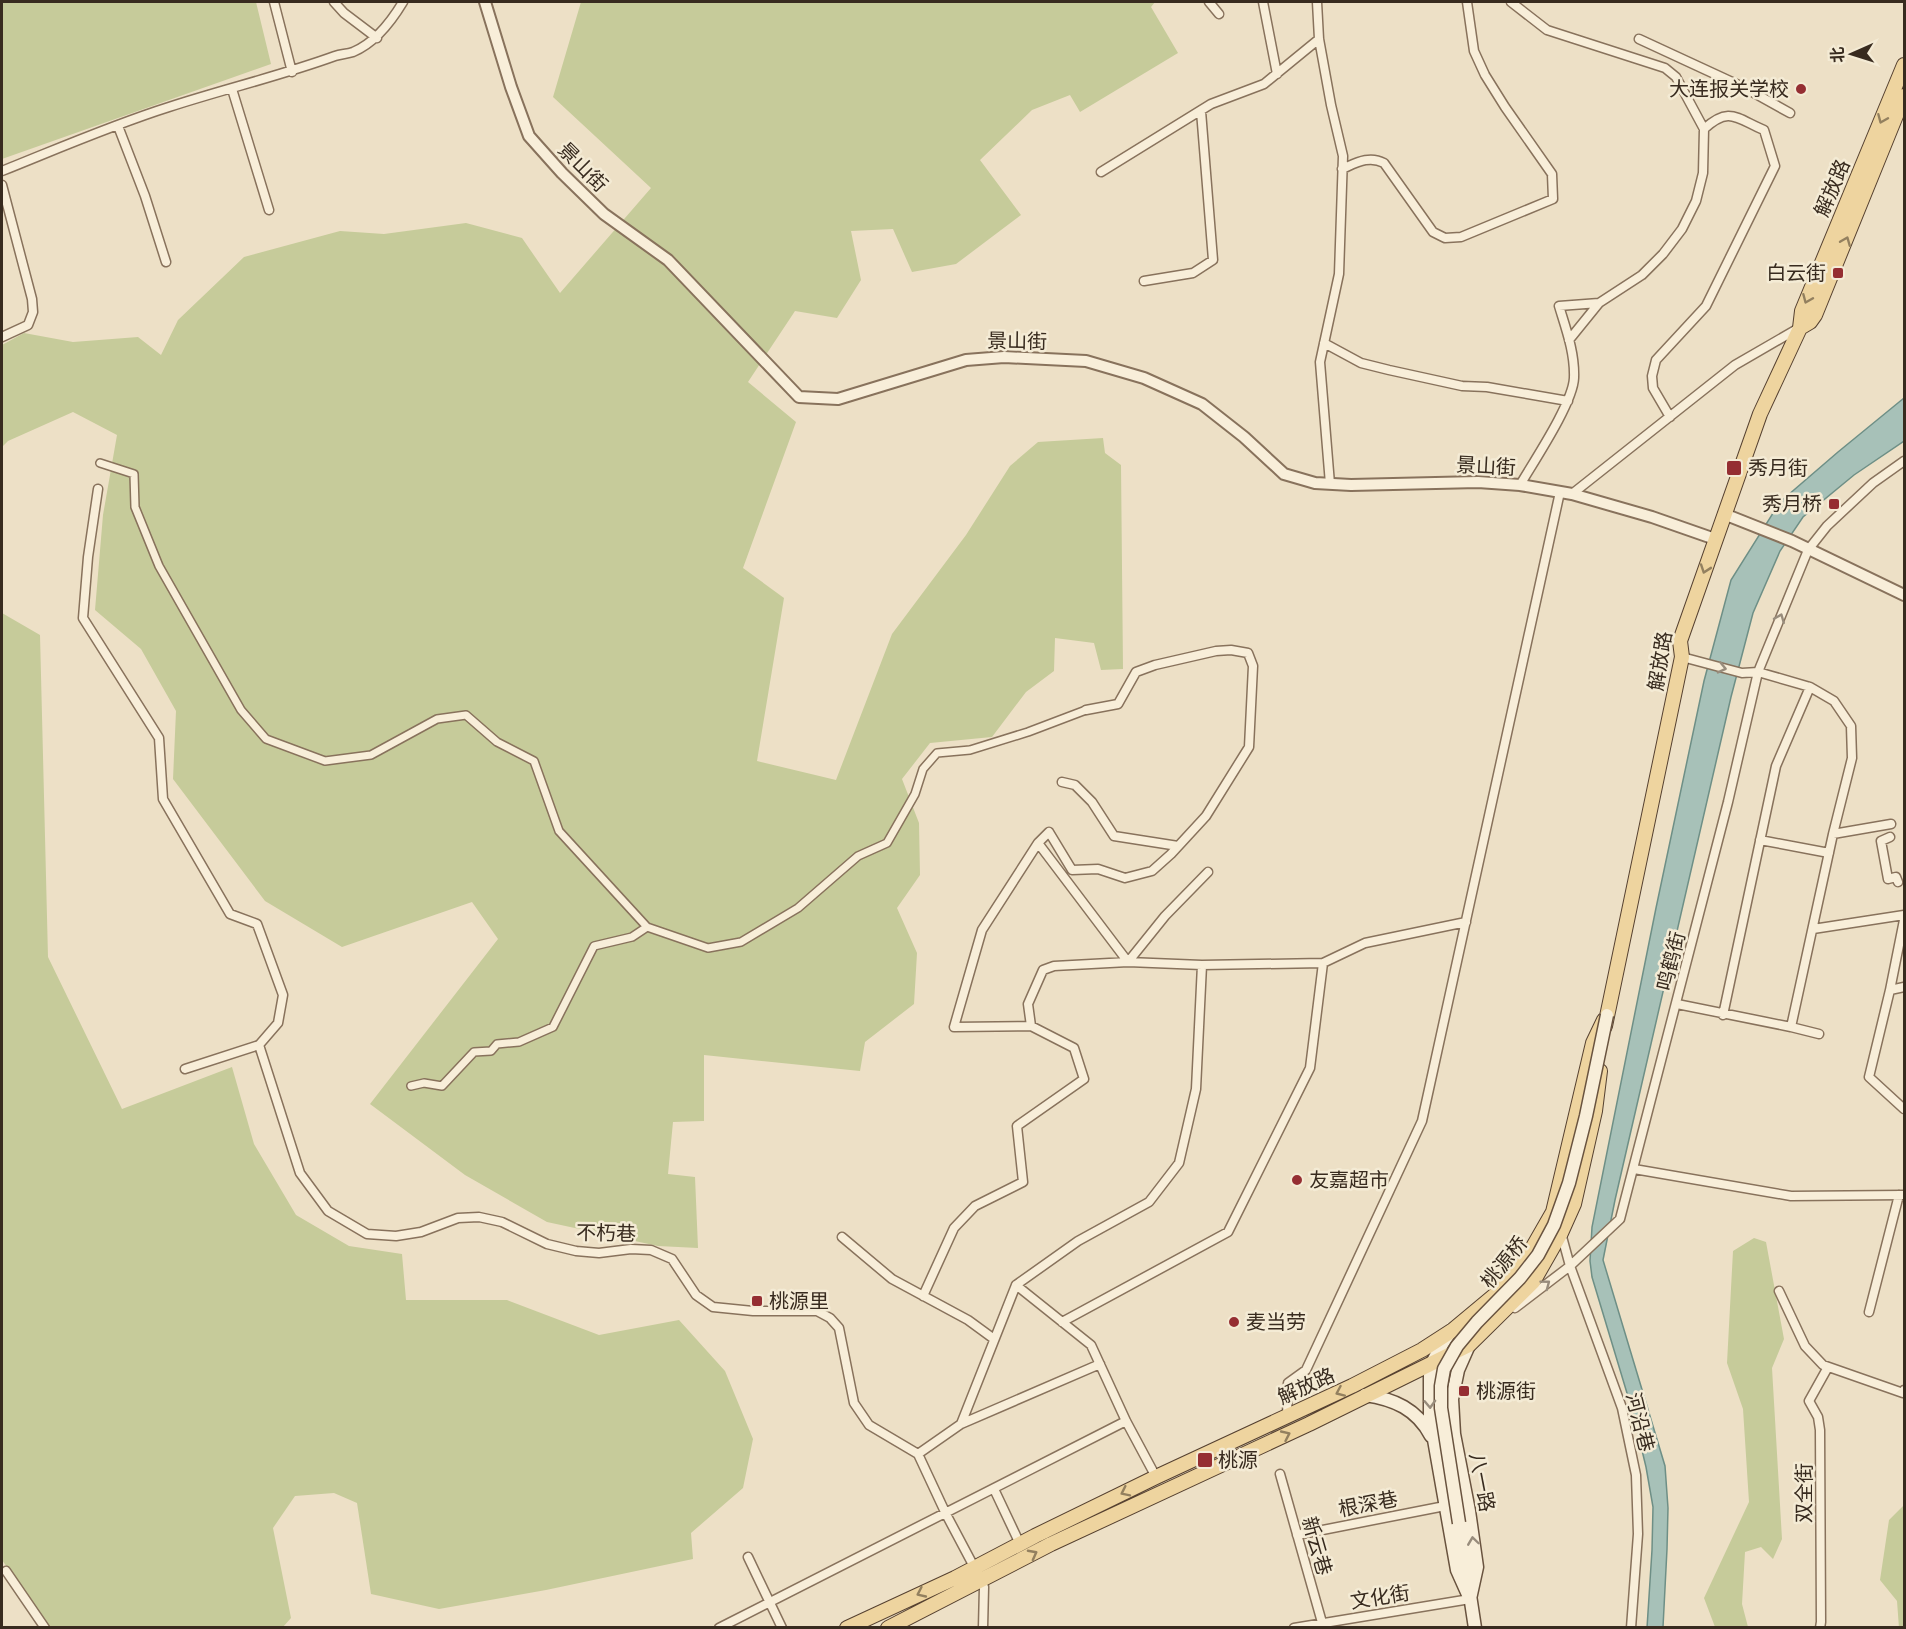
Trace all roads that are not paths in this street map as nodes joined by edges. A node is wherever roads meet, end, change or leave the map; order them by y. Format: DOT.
graph roads {
  1 [pos="273,2"];
  2 [pos="334,2"];
  3 [pos="403,2"];
  4 [pos="485,2"];
  5 [pos="1209,2"];
  6 [pos="1263,2"];
  7 [pos="1317,2"];
  8 [pos="1467,2"];
  9 [pos="1511,2"];
  10 [pos="1219,14"];
  11 [pos="376,38"];
  12 [pos="1319,39"];
  13 [pos="1639,39"];
  14 [pos="1905,65"];
  15 [pos="292,72"];
  16 [pos="1277,74"];
  17 [pos="232,89"];
  18 [pos="1905,96"];
  19 [pos="1201,111"];
  20 [pos="1790,113"];
  21 [pos="118,126"];
  22 [pos="1704,129"];
  23 [pos="1342,169"];
  24 [pos="2,171"];
  25 [pos="1101,172"];
  26 [pos="2,185"];
  27 [pos="269,210"];
  28 [pos="166,262"];
  29 [pos="1144,281"];
  30 [pos="1599,303"];
  31 [pos="1800,328"];
  32 [pos="2,336"];
  33 [pos="1569,340"];
  34 [pos="1324,343"];
  35 [pos="1568,401"];
  36 [pos="1670,417"];
  37 [pos="1905,461"];
  38 [pos="100,464"];
  39 [pos="1330,484"];
  40 [pos="1520,485"];
  41 [pos="98,489"];
  42 [pos="1560,492"];
  43 [pos="1572,494"];
  44 [pos="1724,514"];
  45 [pos="1715,539"];
  46 [pos="1808,550"];
  47 [pos="1905,595"];
  48 [pos="1682,657"];
  49 [pos="1758,672"];
  50 [pos="1810,687"];
  51 [pos="1086,710"];
  52 [pos="1062,782"];
  53 [pos="1891,824"];
  54 [pos="1833,834"];
  55 [pos="1890,837"];
  56 [pos="1760,840"];
  57 [pos="1038,843"];
  58 [pos="1178,846"];
  59 [pos="1829,853"];
  60 [pos="1208,872"];
  61 [pos="1898,882"];
  62 [pos="1905,915"];
  63 [pos="1905,920"];
  64 [pos="1466,922"];
  65 [pos="647,927"];
  66 [pos="1813,929"];
  67 [pos="1128,962"];
  68 [pos="1323,963"];
  69 [pos="1203,965"];
  70 [pos="1905,987"];
  71 [pos="1890,990"];
  72 [pos="1677,1004"];
  73 [pos="1606,1015"];
  74 [pos="1723,1015"];
  75 [pos="1031,1026"];
  76 [pos="1791,1028"];
  77 [pos="1819,1034"];
  78 [pos="259,1045"];
  79 [pos="185,1069"];
  80 [pos="411,1086"];
  81 [pos="1905,1109"];
  82 [pos="1634,1169"];
  83 [pos="1902,1195"];
  84 [pos="1561,1233"];
  85 [pos="842,1237"];
  86 [pos="1570,1266"];
  87 [pos="1016,1284"];
  88 [pos="1779,1291"];
  89 [pos="924,1296"];
  90 [pos="1869,1312"];
  91 [pos="1062,1322"];
  92 [pos="1488,1328"];
  93 [pos="1453,1330"];
  94 [pos="994,1339"];
  95 [pos="1469,1345"];
  96 [pos="1432,1363"];
  97 [pos="1100,1364"];
  98 [pos="1392,1366"];
  99 [pos="1828,1367"];
  100 [pos="1905,1390"];
  101 [pos="1365,1395"];
  102 [pos="1287,1416"];
  103 [pos="1126,1421"];
  104 [pos="962,1424"];
  105 [pos="1454,1434"];
  106 [pos="1435,1443"];
  107 [pos="918,1454"];
  108 [pos="1280,1474"];
  109 [pos="1156,1477"];
  110 [pos="994,1489"];
  111 [pos="1445,1506"];
  112 [pos="946,1514"];
  113 [pos="1297,1535"];
  114 [pos="1020,1544"];
  115 [pos="748,1557"];
  116 [pos="6,1571"];
  117 [pos="978,1574"];
  118 [pos="1470,1599"];
  119 [pos="770,1602"];
  120 [pos="1322,1625"];
  121 [pos="45,1628"];
  122 [pos="719,1628"];
  123 [pos="782,1628"];
  124 [pos="848,1628"];
  125 [pos="888,1628"];
  126 [pos="983,1628"];
  127 [pos="1294,1628"];
  128 [pos="1475,1628"];
  129 [pos="1631,1628"];
  130 [pos="1820,1628"];
  1 -- 15 [label="street"];
  2 -- 11 [label="street"];
  3 -- 11 [label="street"];
  4 -- 39 [label="street, 景山街"];
  5 -- 10 [label="street"];
  6 -- 16 [label="street"];
  7 -- 12 [label="street"];
  8 -- 23 [label="street"];
  9 -- 22 [label="street"];
  11 -- 15 [label="street"];
  12 -- 16 [label="street"];
  12 -- 23 [label="street"];
  13 -- 20 [label="street"];
  14 -- 31 [label="main road, 解放路, one-way"];
  15 -- 17 [label="street"];
  16 -- 19 [label="street"];
  17 -- 21 [label="street"];
  17 -- 27 [label="street"];
  31 -- 18 [label="main road, 解放路, one-way"];
  19 -- 25 [label="street"];
  19 -- 29 [label="street"];
  21 -- 24 [label="street"];
  21 -- 28 [label="street"];
  22 -- 30 [label="street"];
  22 -- 36 [label="street"];
  23 -- 34 [label="street"];
  26 -- 32 [label="street"];
  30 -- 33 [label="street"];
  30 -- 33 [label="street"];
  31 -- 36 [label="street"];
  31 -- 44 [label="main road, 解放路"];
  33 -- 35 [label="street"];
  34 -- 35 [label="street"];
  34 -- 39 [label="street"];
  35 -- 40 [label="street"];
  36 -- 43 [label="street"];
  37 -- 46 [label="street, 鸣鹤街"];
  38 -- 65 [label="street"];
  39 -- 40 [label="street, 景山街"];
  40 -- 42 [label="street, 景山街"];
  41 -- 78 [label="street"];
  42 -- 43 [label="street, 景山街"];
  42 -- 64 [label="street"];
  43 -- 45 [label="street, 景山街"];
  44 -- 45 [label="main road, 解放路"];
  44 -- 46 [label="street"];
  45 -- 48 [label="main road, 解放路, one-way"];
  46 -- 47 [label="street"];
  49 -- 46 [label="street, 鸣鹤街, one-way"];
  48 -- 49 [label="street, one-way"];
  48 -- 73 [label="main road, 解放路"];
  49 -- 50 [label="street"];
  49 -- 72 [label="street, 鸣鹤街"];
  50 -- 54 [label="street"];
  50 -- 56 [label="street"];
  51 -- 58 [label="street"];
  51 -- 65 [label="street"];
  52 -- 58 [label="street"];
  53 -- 54 [label="street"];
  54 -- 59 [label="street"];
  55 -- 61 [label="street"];
  56 -- 59 [label="street"];
  56 -- 74 [label="street"];
  57 -- 58 [label="street"];
  57 -- 67 [label="street"];
  57 -- 75 [label="street"];
  59 -- 66 [label="street"];
  60 -- 67 [label="street"];
  62 -- 66 [label="street"];
  63 -- 71 [label="street"];
  64 -- 68 [label="street"];
  64 -- 102 [label="street"];
  65 -- 80 [label="street"];
  66 -- 76 [label="street"];
  67 -- 69 [label="street"];
  67 -- 75 [label="street"];
  68 -- 69 [label="street"];
  68 -- 91 [label="street"];
  69 -- 87 [label="street"];
  70 -- 71 [label="street"];
  71 -- 81 [label="street"];
  72 -- 74 [label="street"];
  72 -- 82 [label="street, 鸣鹤街"];
  73 -- 84 [label="main road, 解放路"];
  73 -- 93 [label="main road, 解放路"];
  73 -- 118 [label="main road, 桃源桥, bridge"];
  74 -- 76 [label="street"];
  75 -- 89 [label="street"];
  76 -- 77 [label="street"];
  78 -- 79 [label="street"];
  78 -- 107 [label="street, 不朽巷"];
  82 -- 83 [label="street"];
  82 -- 86 [label="street, 鸣鹤街"];
  83 -- 90 [label="street"];
  84 -- 86 [label="street, 河沿巷"];
  84 -- 92 [label="main road, 解放路"];
  85 -- 89 [label="street"];
  92 -- 86 [label="street, 鸣鹤街, one-way"];
  86 -- 129 [label="street, 河沿巷"];
  87 -- 91 [label="street"];
  87 -- 94 [label="street"];
  88 -- 99 [label="street"];
  89 -- 94 [label="street"];
  91 -- 97 [label="street"];
  92 -- 95 [label="main road, 解放路"];
  93 -- 96 [label="main road"];
  93 -- 98 [label="main road, 解放路"];
  94 -- 104 [label="street"];
  95 -- 96 [label="main road, 解放路"];
  95 -- 105 [label="main road, 八一路"];
  96 -- 98 [label="main road"];
  96 -- 101 [label="main road, 解放路"];
  96 -- 105 [label="main road"];
  96 -- 106 [label="main road, one-way"];
  97 -- 103 [label="street"];
  97 -- 104 [label="street"];
  98 -- 102 [label="main road, 解放路, one-way"];
  99 -- 100 [label="street"];
  99 -- 130 [label="street, 双全街"];
  101 -- 106 [label="main road"];
  117 -- 101 [label="main road, 解放路, one-way"];
  102 -- 109 [label="main road, 解放路"];
  103 -- 109 [label="street"];
  103 -- 110 [label="street"];
  104 -- 107 [label="street"];
  118 -- 105 [label="main road, 八一路, one-way"];
  106 -- 111 [label="main road"];
  107 -- 112 [label="street"];
  108 -- 113 [label="street, 新云巷"];
  109 -- 114 [label="main road, 解放路, one-way"];
  110 -- 112 [label="street"];
  110 -- 114 [label="street"];
  111 -- 113 [label="street, 根深巷"];
  111 -- 118 [label="main road"];
  112 -- 117 [label="street"];
  112 -- 119 [label="street"];
  113 -- 120 [label="street, 新云巷"];
  114 -- 117 [label="main road, 解放路"];
  115 -- 119 [label="street"];
  116 -- 121 [label="street"];
  117 -- 124 [label="main road, 解放路, one-way"];
  117 -- 125 [label="main road, 解放路"];
  117 -- 126 [label="street"];
  118 -- 120 [label="street, 文化街"];
  118 -- 128 [label="main road, 八一路"];
  119 -- 122 [label="street"];
  119 -- 123 [label="street"];
  120 -- 127 [label="street, 文化街"];
}
